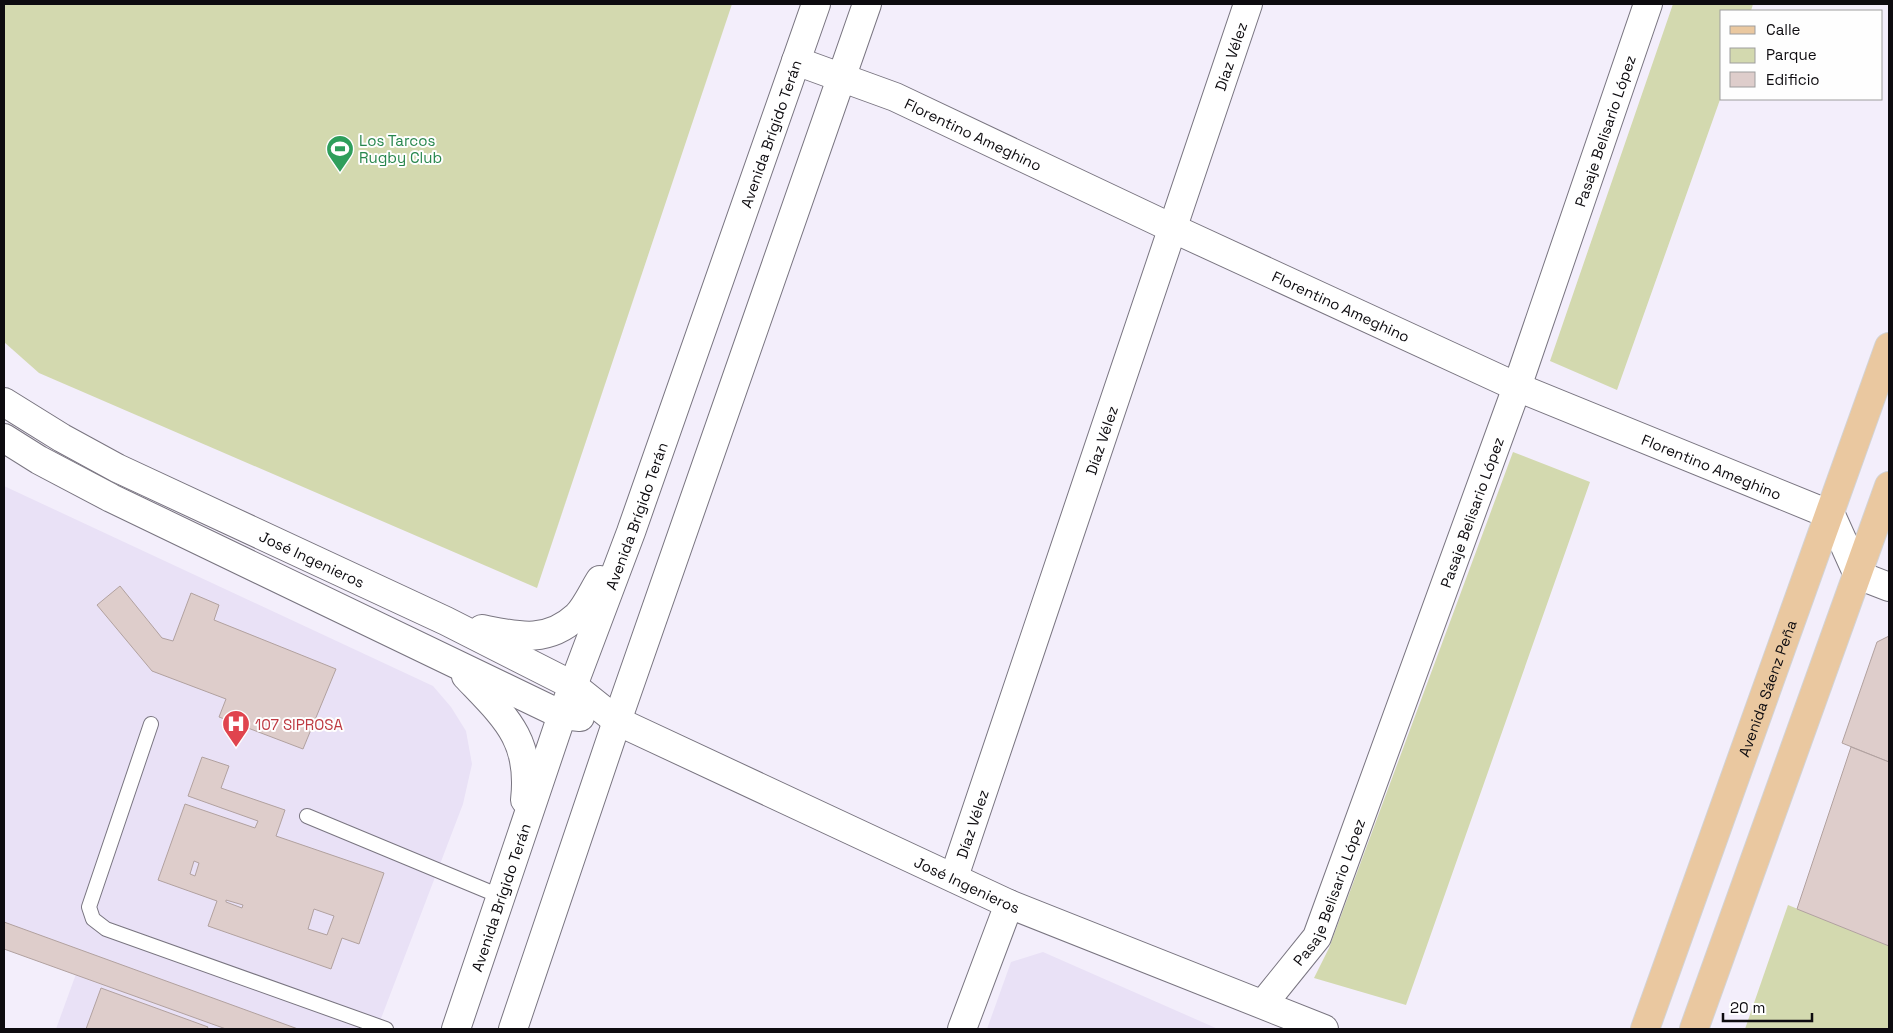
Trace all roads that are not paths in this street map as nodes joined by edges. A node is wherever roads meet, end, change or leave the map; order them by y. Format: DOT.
graph roads {
  1 [pos="816,4"];
  2 [pos="867,4"];
  3 [pos="1248,4"];
  4 [pos="1648,4"];
  5 [pos="796,61"];
  6 [pos="841,79"];
  7 [pos="1172,228"];
  8 [pos="1889,348"];
  9 [pos="1517,387"];
  10 [pos="4,402"];
  11 [pos="4,438"];
  12 [pos="1889,486"];
  13 [pos="1831,515"];
  14 [pos="631,532"];
  15 [pos="1858,575"];
  16 [pos="1889,586"];
  17 [pos="446,622"];
  18 [pos="453,663"];
  19 [pos="572,685"];
  20 [pos="562,715"];
  21 [pos="617,721"];
  22 [pos="151,724"];
  23 [pos="307,816"];
  24 [pos="521,837"];
  25 [pos="954,877"];
  26 [pos="502,897"];
  27 [pos="1009,904"];
  28 [pos="1263,1004"];
  29 [pos="386,1029"];
  30 [pos="456,1029"];
  31 [pos="513,1029"];
  32 [pos="962,1029"];
  33 [pos="1324,1029"];
  34 [pos="1645,1029"];
  35 [pos="1694,1029"];
  1 -- 5 [label="street, Avenida Brígido Terán"];
  2 -- 6 [label="street"];
  3 -- 7 [label="street, Díaz Vélez"];
  4 -- 9 [label="street, Pasaje Belisario López"];
  5 -- 6 [label="street, Florentino Ameghino"];
  5 -- 14 [label="street, Avenida Brígido Terán"];
  6 -- 7 [label="street, Florentino Ameghino"];
  6 -- 21 [label="street"];
  7 -- 9 [label="street, Florentino Ameghino"];
  7 -- 25 [label="street, Díaz Vélez"];
  8 -- 13 [label="main road, Avenida Sáenz Peña"];
  9 -- 13 [label="street, Florentino Ameghino"];
  9 -- 28 [label="street, Pasaje Belisario López"];
  10 -- 17 [label="street, José Ingenieros"];
  11 -- 18 [label="street, José Ingenieros"];
  12 -- 15 [label="main road"];
  13 -- 15 [label="street"];
  13 -- 34 [label="main road, Avenida Sáenz Peña"];
  14 -- 17 [label="street"];
  14 -- 19 [label="street, Avenida Brígido Terán"];
  15 -- 16 [label="street"];
  15 -- 35 [label="main road"];
  17 -- 19 [label="street, José Ingenieros"];
  18 -- 20 [label="street, José Ingenieros"];
  18 -- 24 [label="street"];
  19 -- 20 [label="street, Avenida Brígido Terán"];
  19 -- 21 [label="street, José Ingenieros"];
  20 -- 21 [label="street, José Ingenieros"];
  20 -- 24 [label="street, Avenida Brígido Terán"];
  21 -- 25 [label="street, José Ingenieros"];
  21 -- 31 [label="street"];
  22 -- 29 [label="lane"];
  23 -- 26 [label="lane"];
  24 -- 26 [label="street, Avenida Brígido Terán"];
  25 -- 27 [label="street, José Ingenieros"];
  26 -- 30 [label="street, Avenida Brígido Terán"];
  27 -- 28 [label="street, José Ingenieros"];
  27 -- 32 [label="street"];
  28 -- 33 [label="street, José Ingenieros"];
}
